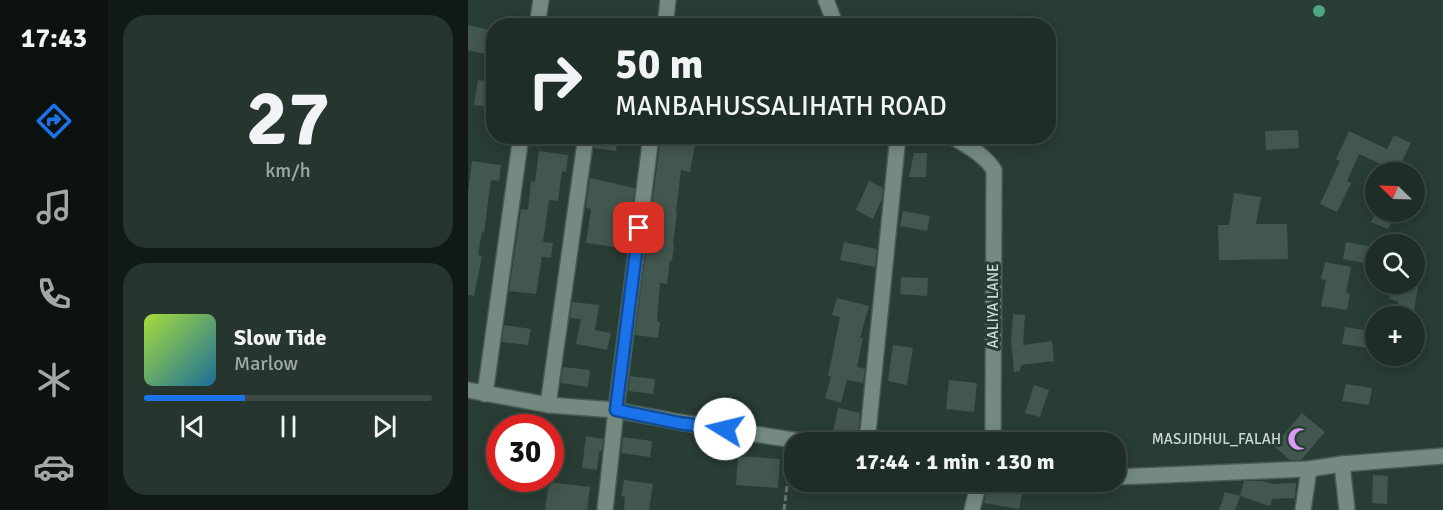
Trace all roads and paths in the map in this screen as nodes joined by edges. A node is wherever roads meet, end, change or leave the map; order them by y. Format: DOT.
graph roads {
  1 [pos="541,0"];
  2 [pos="668,0"];
  3 [pos="826,0"];
  4 [pos="538,18"];
  5 [pos="666,18"];
  6 [pos="833,18"];
  7 [pos="520,144"];
  8 [pos="585,144"];
  9 [pos="650,144"];
  10 [pos="897,144"];
  11 [pos="964,144"];
  12 [pos="468,390"];
  13 [pos="485,394"];
  14 [pos="548,405"];
  15 [pos="616,410"];
  16 [pos="868,432"];
  17 [pos="993,432"];
  18 [pos="784,439"];
  19 [pos="1443,456"];
  20 [pos="1342,464"];
  21 [pos="1309,469"];
  22 [pos="1126,477"];
  23 [pos="786,492"];
  24 [pos="976,492"];
  25 [pos="605,510"];
  26 [pos="784,510"];
  27 [pos="972,510"];
  28 [pos="1303,510"];
  29 [pos="1347,510"];
  1 -- 4 [label="street"];
  2 -- 5 [label="street"];
  3 -- 6 [label="street"];
  7 -- 13 [label="street"];
  8 -- 14 [label="street"];
  9 -- 15 [label="street"];
  10 -- 16 [label="street"];
  11 -- 17 [label="street, AALIYA LANE"];
  12 -- 13 [label="street"];
  13 -- 14 [label="street"];
  14 -- 15 [label="street"];
  15 -- 18 [label="street"];
  15 -- 25 [label="street"];
  19 -- 20 [label="street"];
  20 -- 21 [label="street"];
  20 -- 29 [label="street"];
  21 -- 22 [label="street"];
  21 -- 28 [label="street"];
  23 -- 26 [label="path"];
  24 -- 27 [label="street"];
}
